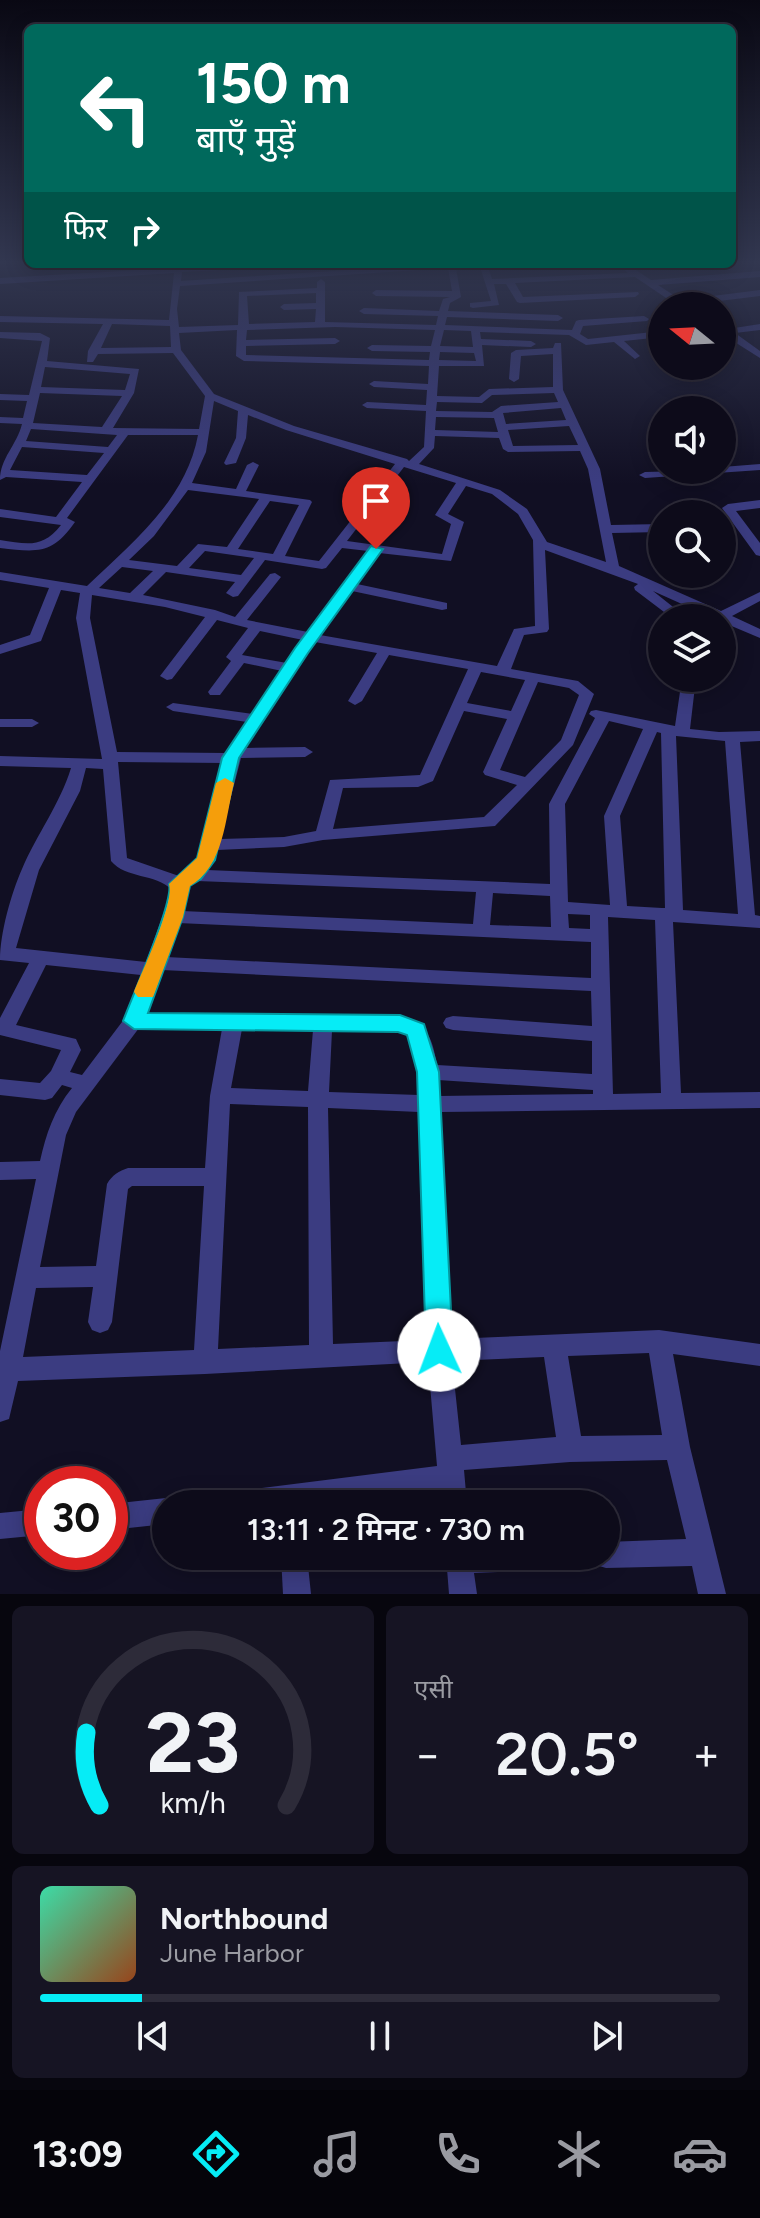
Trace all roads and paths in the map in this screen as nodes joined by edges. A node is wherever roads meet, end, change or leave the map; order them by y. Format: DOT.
graph roads {
  1 [pos="6,335"];
  2 [pos="101,335"];
  3 [pos="175,335"];
  4 [pos="242,335"];
  5 [pos="335,335"];
  6 [pos="437,335"];
  7 [pos="476,335"];
  8 [pos="578,335"];
  9 [pos="644,335"];
  10 [pos="616,339"];
  11 [pos="736,339"];
  12 [pos="335,341"];
  13 [pos="283,342"];
  14 [pos="242,343"];
  15 [pos="534,344"];
  16 [pos="760,344"];
  17 [pos="477,346"];
  18 [pos="747,346"];
  19 [pos="372,348"];
  20 [pos="435,349"];
  21 [pos="176,350"];
  22 [pos="93,351"];
  23 [pos="760,355"];
  24 [pos="635,356"];
  25 [pos="282,358"];
  26 [pos="334,358"];
  27 [pos="41,364"];
  28 [pos="434,365"];
  29 [pos="88,366"];
  30 [pos="514,379"];
  31 [pos="374,384"];
  32 [pos="558,390"];
  33 [pos="129,393"];
  34 [pos="33,394"];
  35 [pos="210,396"];
  36 [pos="0,397"];
  37 [pos="432,402"];
  38 [pos="367,405"];
  39 [pos="564,405"];
  40 [pos="243,411"];
  41 [pos="498,414"];
  42 [pos="0,420"];
  43 [pos="573,423"];
  44 [pos="27,424"];
  45 [pos="501,431"];
  46 [pos="105,432"];
  47 [pos="125,432"];
  48 [pos="203,432"];
  49 [pos="431,433"];
  50 [pos="21,444"];
  51 [pos="584,448"];
  52 [pos="110,450"];
  53 [pos="230,463"];
  54 [pos="408,463"];
  55 [pos="253,465"];
  56 [pos="755,467"];
  57 [pos="2,475"];
  58 [pos="645,475"];
  59 [pos="648,475"];
  60 [pos="89,479"];
  61 [pos="760,479"];
  62 [pos="464,480"];
  63 [pos="185,486"];
  64 [pos="240,492"];
  65 [pos="267,496"];
  66 [pos="760,504"];
  67 [pos="0,513"];
  68 [pos="60,519"];
  69 [pos="736,527"];
  70 [pos="648,528"];
  71 [pos="741,528"];
  72 [pos="606,529"];
  73 [pos="760,529"];
  74 [pos="538,542"];
  75 [pos="0,544"];
  76 [pos="339,544"];
  77 [pos="376,549"];
  78 [pos="230,551"];
  79 [pos="760,552"];
  80 [pos="262,556"];
  81 [pos="277,559"];
  82 [pos="120,563"];
  83 [pos="163,568"];
  84 [pos="180,570"];
  85 [pos="616,570"];
  86 [pos="0,576"];
  87 [pos="275,577"];
  88 [pos="244,579"];
  89 [pos="56,586"];
  90 [pos="348,586"];
  91 [pos="87,591"];
  92 [pos="233,593"];
  93 [pos="760,596"];
  94 [pos="133,598"];
  95 [pos="661,604"];
  96 [pos="694,604"];
  97 [pos="442,606"];
  98 [pos="736,609"];
  99 [pos="215,614"];
  100 [pos="239,621"];
  101 [pos="736,623"];
  102 [pos="256,627"];
  103 [pos="760,634"];
  104 [pos="313,635"];
  105 [pos="386,649"];
  106 [pos="0,650"];
  107 [pos="240,659"];
  108 [pos="476,667"];
  109 [pos="290,668"];
  110 [pos="502,672"];
  111 [pos="167,676"];
  112 [pos="533,677"];
  113 [pos="215,692"];
  114 [pos="683,692"];
  115 [pos="355,701"];
  116 [pos="458,706"];
  117 [pos="173,707"];
  118 [pos="582,711"];
  119 [pos="514,716"];
  120 [pos="604,716"];
  121 [pos="256,719"];
  122 [pos="0,723"];
  123 [pos="32,723"];
  124 [pos="667,729"];
  125 [pos="760,736"];
  126 [pos="732,737"];
  127 [pos="305,752"];
  128 [pos="232,756"];
  129 [pos="110,760"];
  130 [pos="0,761"];
  131 [pos="80,763"];
  132 [pos="529,783"];
  133 [pos="323,835"];
  134 [pos="210,845"];
  135 [pos="187,879"];
  136 [pos="485,887"];
  137 [pos="560,898"];
  138 [pos="609,910"];
  139 [pos="669,914"];
  140 [pos="173,917"];
  141 [pos="754,922"];
  142 [pos="481,931"];
  143 [pos="560,934"];
  144 [pos="601,936"];
  145 [pos="3,953"];
  146 [pos="41,957"];
  147 [pos="155,967"];
  148 [pos="599,985"];
  149 [pos="134,1021"];
  150 [pos="233,1023"];
  151 [pos="323,1023"];
  152 [pos="453,1023"];
  153 [pos="600,1034"];
  154 [pos="428,1072"];
  155 [pos="58,1076"];
  156 [pos="86,1084"];
  157 [pos="0,1087"];
  158 [pos="603,1092"];
  159 [pos="220,1096"];
  160 [pos="318,1098"];
  161 [pos="671,1100"];
  162 [pos="760,1100"];
  163 [pos="430,1104"];
  164 [pos="48,1170"];
  165 [pos="0,1171"];
  166 [pos="216,1177"];
  167 [pos="105,1276"];
  168 [pos="26,1278"];
  169 [pos="100,1322"];
  170 [pos="659,1341"];
  171 [pos="554,1345"];
  172 [pos="439,1350"];
  173 [pos="760,1355"];
  174 [pos="321,1357"];
  175 [pos="205,1363"];
  176 [pos="4,1370"];
  177 [pos="0,1410"];
  178 [pos="677,1447"];
  179 [pos="570,1449"];
  180 [pos="452,1468"];
  181 [pos="344,1490"];
  182 [pos="453,1490"];
  183 [pos="152,1512"];
  184 [pos="128,1515"];
  185 [pos="24,1524"];
  186 [pos="0,1526"];
  187 [pos="701,1552"];
  188 [pos="620,1555"];
  189 [pos="295,1570"];
  190 [pos="460,1570"];
  191 [pos="297,1594"];
  192 [pos="463,1594"];
  193 [pos="712,1594"];
  1 -- 27 [label="street"];
  2 -- 22 [label="street"];
  3 -- 21 [label="street"];
  4 -- 14 [label="street"];
  5 -- 12 [label="street"];
  6 -- 20 [label="street"];
  7 -- 17 [label="street"];
  8 -- 10 [label="street"];
  9 -- 10 [label="street"];
  10 -- 24 [label="street"];
  11 -- 18 [label="street"];
  12 -- 13 [label="street"];
  12 -- 26 [label="street"];
  13 -- 14 [label="street"];
  13 -- 25 [label="street"];
  14 -- 25 [label="street"];
  15 -- 17 [label="street"];
  16 -- 18 [label="street"];
  17 -- 20 [label="street"];
  17 -- 28 [label="street"];
  18 -- 23 [label="street"];
  19 -- 20 [label="street"];
  20 -- 28 [label="street"];
  21 -- 22 [label="street"];
  21 -- 35 [label="street"];
  22 -- 29 [label="street"];
  25 -- 26 [label="street"];
  26 -- 28 [label="street"];
  27 -- 29 [label="street"];
  27 -- 34 [label="street"];
  28 -- 37 [label="street"];
  29 -- 33 [label="street"];
  30 -- 32 [label="street"];
  31 -- 37 [label="street"];
  32 -- 37 [label="street"];
  32 -- 39 [label="street"];
  33 -- 34 [label="street"];
  33 -- 46 [label="street"];
  34 -- 36 [label="street"];
  34 -- 44 [label="street"];
  35 -- 40 [label="street"];
  35 -- 48 [label="street"];
  37 -- 38 [label="street"];
  37 -- 41 [label="street"];
  37 -- 49 [label="street"];
  39 -- 41 [label="street"];
  39 -- 43 [label="street"];
  40 -- 53 [label="street"];
  40 -- 54 [label="street"];
  41 -- 45 [label="street"];
  42 -- 44 [label="street"];
  43 -- 45 [label="street"];
  43 -- 51 [label="street"];
  44 -- 46 [label="street"];
  44 -- 50 [label="street"];
  45 -- 49 [label="street"];
  45 -- 51 [label="street"];
  46 -- 47 [label="street"];
  47 -- 48 [label="street"];
  47 -- 52 [label="street"];
  48 -- 63 [label="street"];
  49 -- 54 [label="street"];
  50 -- 52 [label="street"];
  50 -- 57 [label="street"];
  51 -- 72 [label="street"];
  52 -- 60 [label="street"];
  54 -- 62 [label="street"];
  54 -- 76 [label="street"];
  55 -- 64 [label="street"];
  56 -- 61 [label="street"];
  57 -- 60 [label="street"];
  58 -- 59 [label="street"];
  60 -- 68 [label="street"];
  62 -- 74 [label="street"];
  62 -- 77 [label="street"];
  63 -- 64 [label="street"];
  63 -- 82 [label="street"];
  64 -- 65 [label="street"];
  65 -- 78 [label="street"];
  65 -- 81 [label="street"];
  66 -- 71 [label="street"];
  67 -- 68 [label="street"];
  68 -- 75 [label="street"];
  69 -- 71 [label="street"];
  70 -- 72 [label="street"];
  71 -- 73 [label="street"];
  71 -- 79 [label="street"];
  72 -- 85 [label="street"];
  74 -- 85 [label="street"];
  74 -- 110 [label="street"];
  76 -- 77 [label="street"];
  76 -- 81 [label="street"];
  77 -- 90 [label="street"];
  78 -- 80 [label="street"];
  78 -- 84 [label="street"];
  80 -- 81 [label="street"];
  80 -- 88 [label="street"];
  82 -- 83 [label="street"];
  82 -- 91 [label="street"];
  83 -- 84 [label="street"];
  83 -- 94 [label="street"];
  84 -- 88 [label="street"];
  85 -- 95 [label="street"];
  85 -- 96 [label="street"];
  86 -- 89 [label="street"];
  87 -- 100 [label="street"];
  88 -- 92 [label="street"];
  89 -- 91 [label="street"];
  89 -- 106 [label="street"];
  90 -- 97 [label="street"];
  90 -- 104 [label="street"];
  91 -- 94 [label="street"];
  91 -- 129 [label="street"];
  93 -- 98 [label="street"];
  94 -- 99 [label="street"];
  99 -- 100 [label="street"];
  99 -- 111 [label="street"];
  100 -- 102 [label="street"];
  101 -- 103 [label="street"];
  102 -- 104 [label="street"];
  102 -- 107 [label="street"];
  104 -- 105 [label="street"];
  104 -- 109 [label="street"];
  105 -- 108 [label="street"];
  105 -- 115 [label="street"];
  107 -- 109 [label="street"];
  107 -- 113 [label="street"];
  108 -- 110 [label="street"];
  108 -- 116 [label="street"];
  109 -- 121 [label="street"];
  110 -- 112 [label="street"];
  112 -- 118 [label="street"];
  112 -- 119 [label="street"];
  114 -- 124 [label="street"];
  116 -- 119 [label="street"];
  116 -- 133 [label="street"];
  117 -- 121 [label="street"];
  118 -- 120 [label="street"];
  118 -- 132 [label="street"];
  119 -- 132 [label="street"];
  120 -- 124 [label="street"];
  120 -- 137 [label="street"];
  121 -- 128 [label="street"];
  122 -- 123 [label="street"];
  124 -- 126 [label="street"];
  124 -- 138 [label="street"];
  124 -- 139 [label="street"];
  125 -- 126 [label="street"];
  126 -- 141 [label="street"];
  127 -- 128 [label="street"];
  128 -- 129 [label="street"];
  128 -- 134 [label="street"];
  129 -- 131 [label="street"];
  129 -- 135 [label="street"];
  130 -- 131 [label="street"];
  131 -- 145 [label="street"];
  132 -- 133 [label="street"];
  133 -- 134 [label="street"];
  134 -- 135 [label="street"];
  135 -- 136 [label="street"];
  135 -- 140 [label="street"];
  136 -- 137 [label="street"];
  136 -- 142 [label="street"];
  137 -- 138 [label="street"];
  137 -- 143 [label="street"];
  138 -- 139 [label="street"];
  138 -- 144 [label="street"];
  139 -- 141 [label="street"];
  139 -- 161 [label="street"];
  140 -- 142 [label="street"];
  140 -- 147 [label="street"];
  142 -- 143 [label="street"];
  143 -- 144 [label="street"];
  144 -- 148 [label="street"];
  145 -- 146 [label="street"];
  146 -- 147 [label="street"];
  146 -- 155 [label="street"];
  147 -- 148 [label="street"];
  147 -- 149 [label="street"];
  148 -- 153 [label="street"];
  149 -- 150 [label="street"];
  149 -- 156 [label="street"];
  150 -- 151 [label="street"];
  150 -- 159 [label="street"];
  151 -- 154 [label="street"];
  151 -- 160 [label="street"];
  152 -- 153 [label="street"];
  153 -- 158 [label="street"];
  154 -- 158 [label="street"];
  154 -- 163 [label="street"];
  155 -- 156 [label="street"];
  155 -- 157 [label="street"];
  156 -- 164 [label="street"];
  158 -- 161 [label="street"];
  158 -- 163 [label="street"];
  159 -- 160 [label="street"];
  159 -- 166 [label="street"];
  160 -- 163 [label="street"];
  160 -- 174 [label="street"];
  161 -- 162 [label="street"];
  163 -- 172 [label="street"];
  164 -- 165 [label="street"];
  164 -- 168 [label="street"];
  166 -- 167 [label="street"];
  166 -- 175 [label="street"];
  167 -- 168 [label="street"];
  167 -- 169 [label="street"];
  168 -- 176 [label="street"];
  170 -- 171 [label="street"];
  170 -- 173 [label="street"];
  170 -- 178 [label="street"];
  171 -- 172 [label="street"];
  171 -- 179 [label="street"];
  172 -- 174 [label="street"];
  172 -- 180 [label="street"];
  174 -- 175 [label="street"];
  175 -- 176 [label="street"];
  176 -- 177 [label="street"];
  178 -- 179 [label="street"];
  178 -- 187 [label="street"];
  179 -- 180 [label="street"];
  180 -- 181 [label="street"];
  180 -- 182 [label="street"];
  183 -- 184 [label="street"];
  185 -- 186 [label="street"];
  187 -- 188 [label="street"];
  187 -- 193 [label="street"];
  189 -- 191 [label="street"];
  190 -- 192 [label="street"];
}
